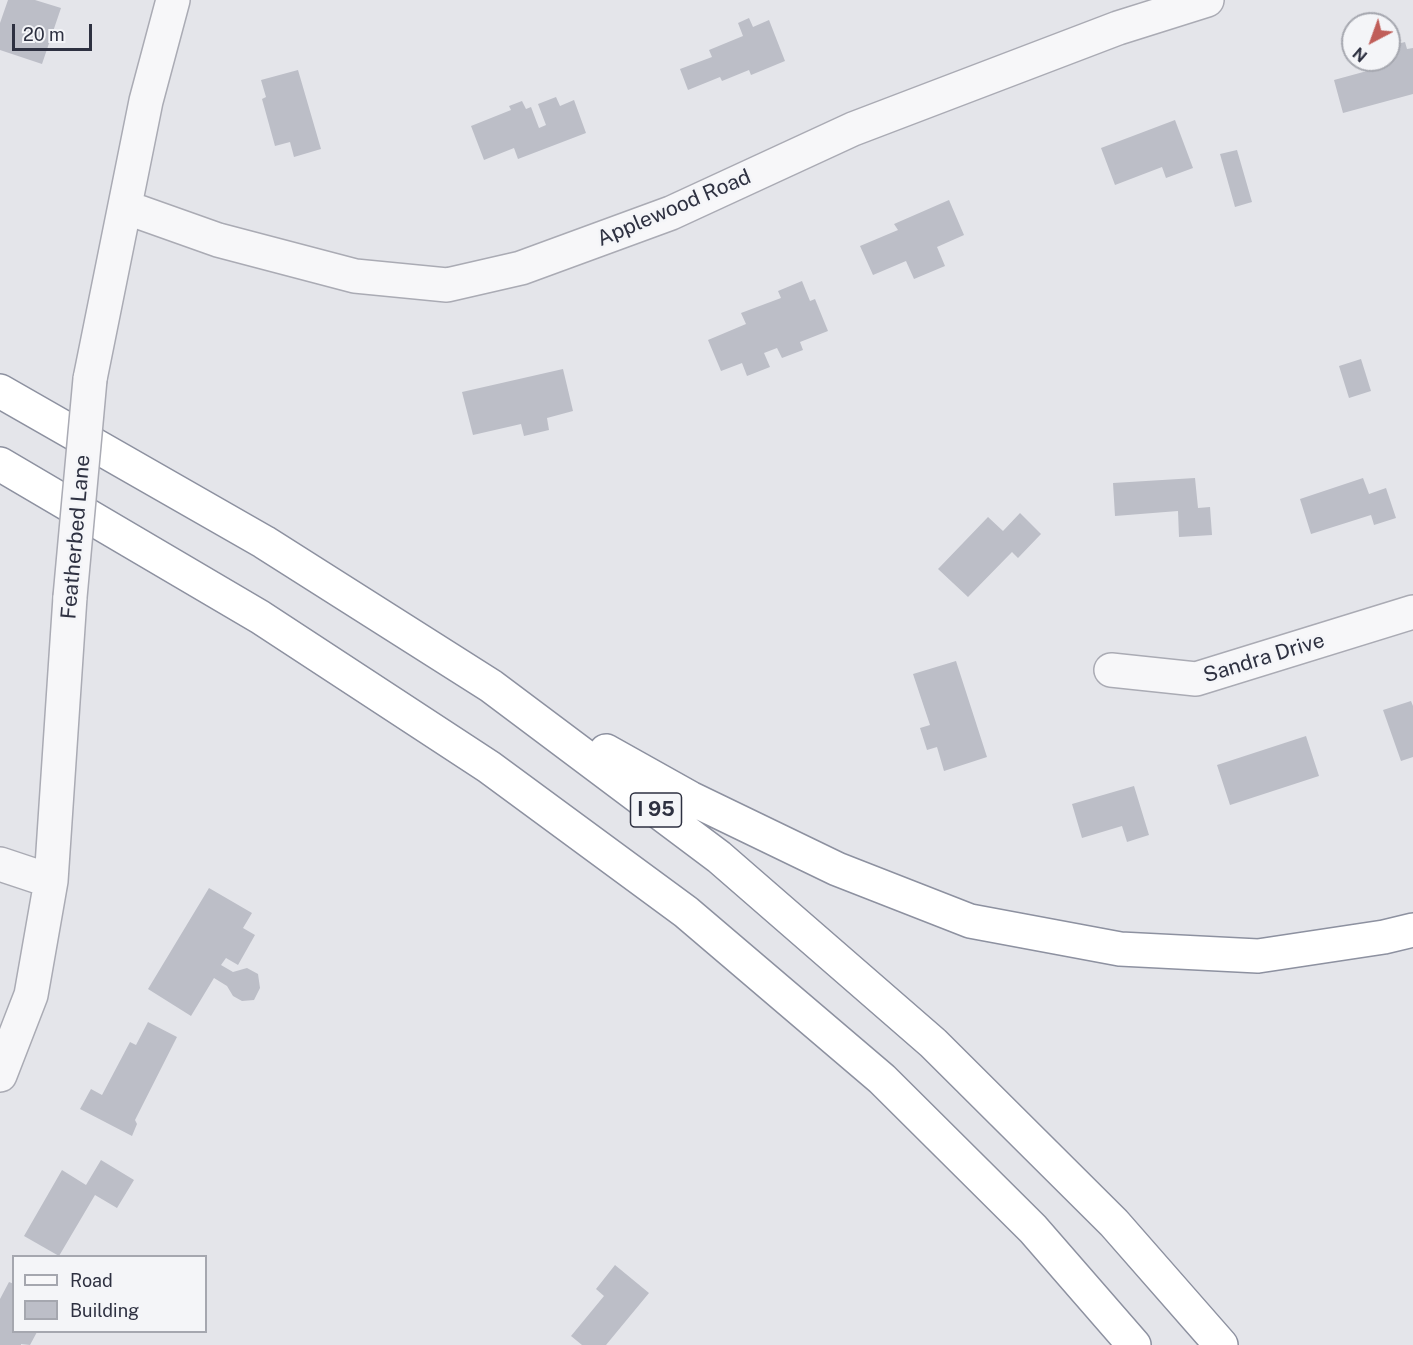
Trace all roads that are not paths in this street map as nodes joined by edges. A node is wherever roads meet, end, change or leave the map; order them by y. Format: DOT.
graph roads {
  1 [pos="173,0"];
  2 [pos="1207,0"];
  3 [pos="125,207"];
  4 [pos="0,391"];
  5 [pos="0,464"];
  6 [pos="1413,612"];
  7 [pos="1112,669"];
  8 [pos="491,687"];
  9 [pos="0,864"];
  10 [pos="51,880"];
  11 [pos="1413,930"];
  12 [pos="0,1075"];
  13 [pos="1134,1345"];
  14 [pos="1221,1345"];
  1 -- 3 [label="street, Featherbed Lane"];
  2 -- 3 [label="street, Applewood Road"];
  3 -- 10 [label="street, Featherbed Lane, bridge"];
  4 -- 8 [label="highway, I 95"];
  5 -- 13 [label="highway"];
  6 -- 7 [label="street, Sandra Drive"];
  8 -- 11 [label="highway"];
  8 -- 14 [label="highway, I 95"];
  9 -- 10 [label="street"];
  10 -- 12 [label="street, Featherbed Lane"];
}
